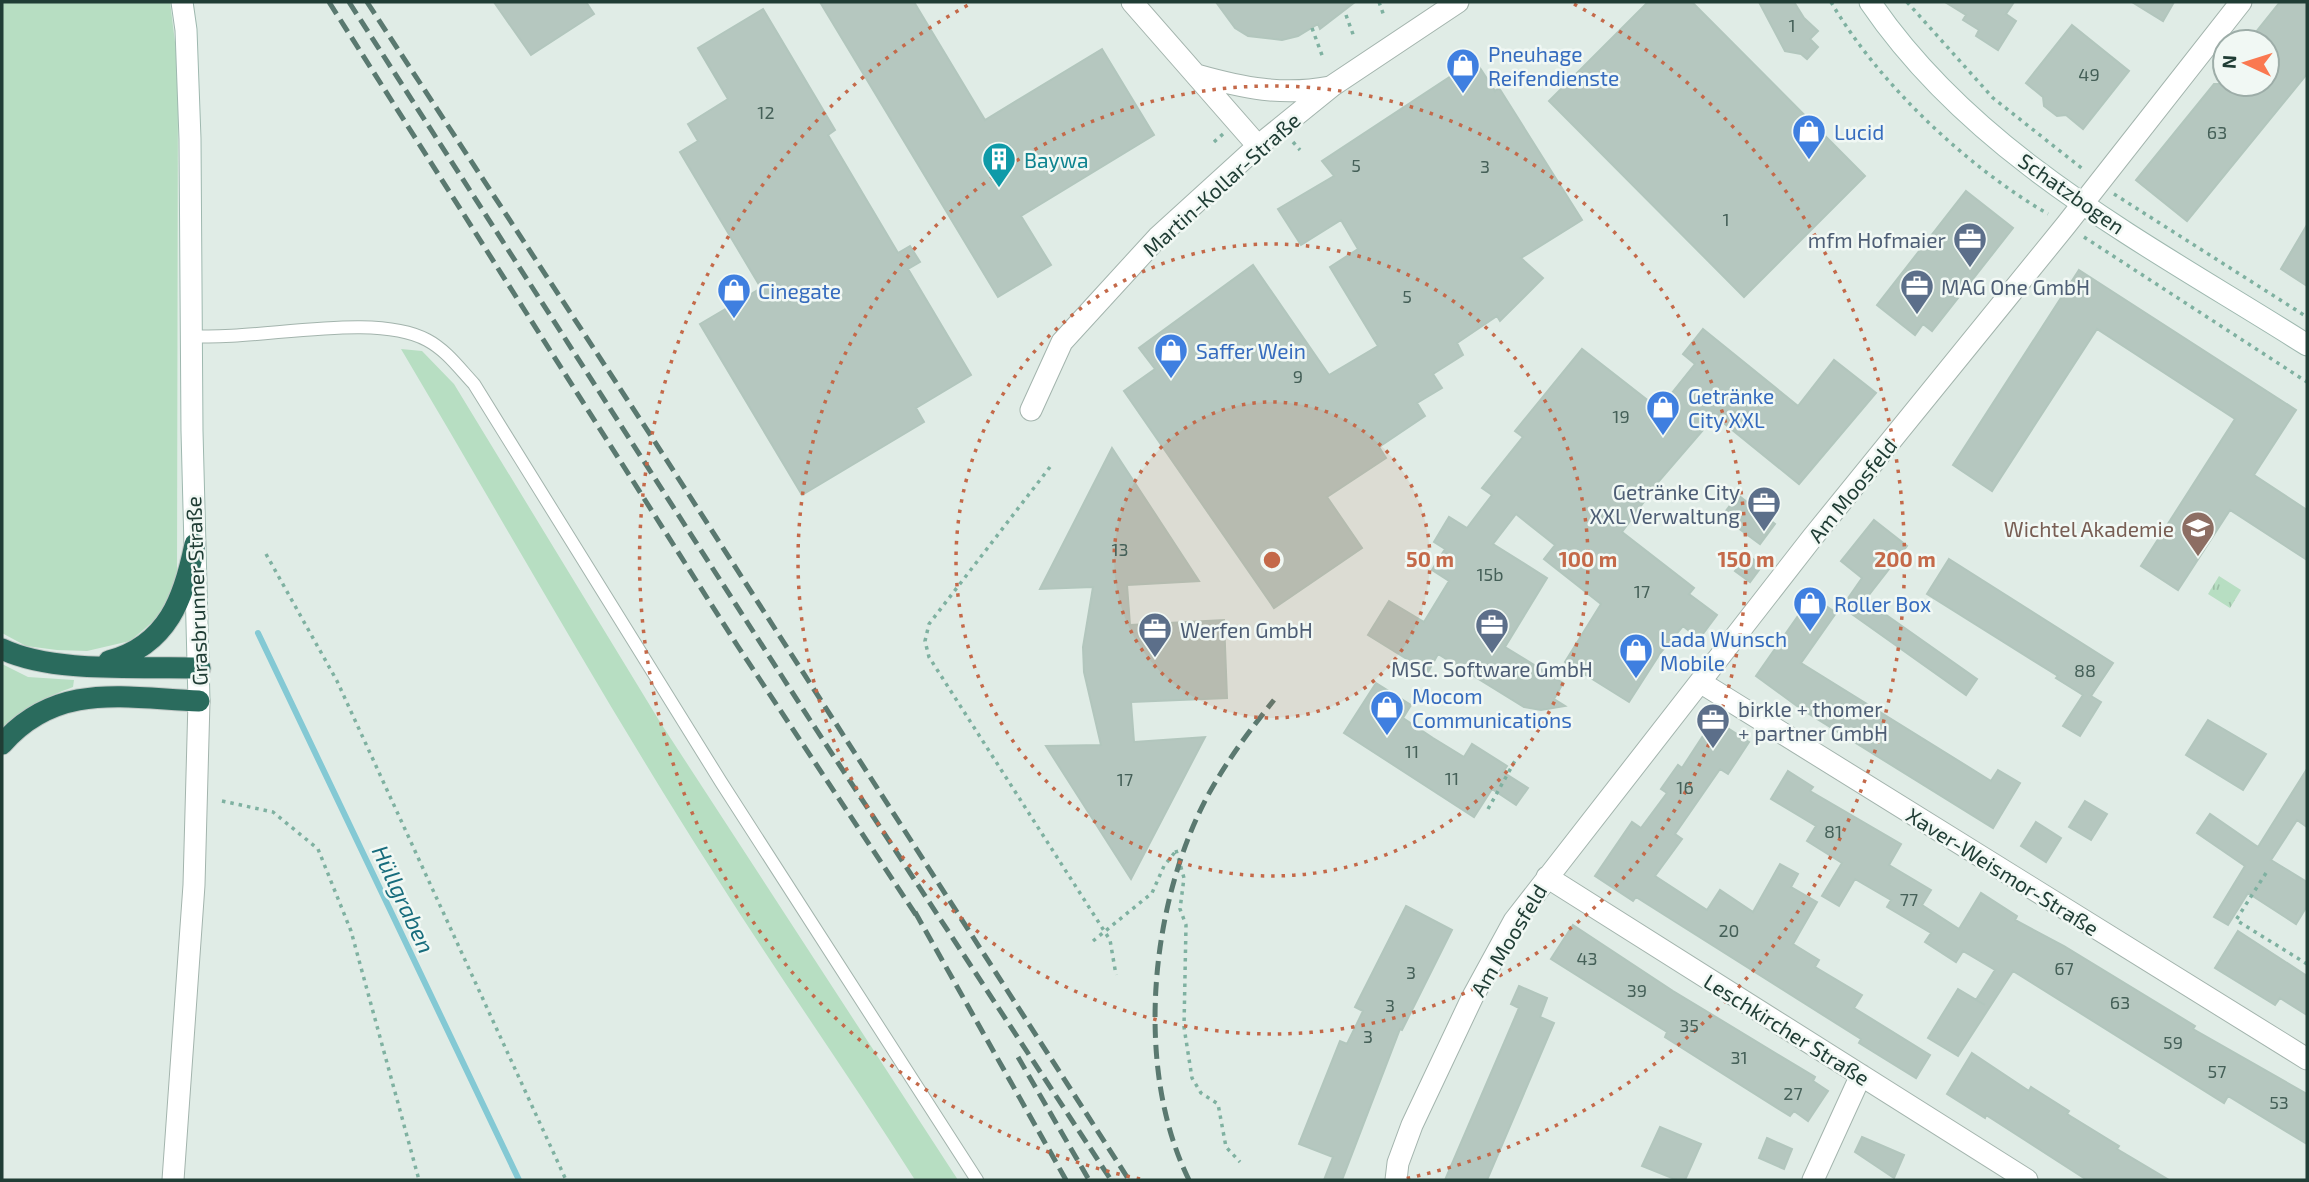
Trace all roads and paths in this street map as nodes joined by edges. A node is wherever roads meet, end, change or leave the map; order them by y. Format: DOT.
graph roads {
  1 [pos="182,2"];
  2 [pos="1132,2"];
  3 [pos="1379,2"];
  4 [pos="1458,2"];
  5 [pos="1870,2"];
  6 [pos="2241,2"];
  7 [pos="1346,15"];
  8 [pos="1384,16"];
  9 [pos="1312,28"];
  10 [pos="1354,37"];
  11 [pos="1323,58"];
  12 [pos="1196,74"];
  13 [pos="1332,86"];
  14 [pos="1258,146"];
  15 [pos="2082,204"];
  16 [pos="192,336"];
  17 [pos="2307,345"];
  18 [pos="1031,410"];
  19 [pos="1050,467"];
  20 [pos="195,544"];
  21 [pos="266,554"];
  22 [pos="2,649"];
  23 [pos="98,665"];
  24 [pos="200,668"];
  25 [pos="1700,682"];
  26 [pos="199,701"];
  27 [pos="2,744"];
  28 [pos="1516,759"];
  29 [pos="222,801"];
  30 [pos="1488,809"];
  31 [pos="2266,873"];
  32 [pos="1547,877"];
  33 [pos="1104,931"];
  34 [pos="1093,941"];
  35 [pos="2307,964"];
  36 [pos="1116,975"];
  37 [pos="2307,1059"];
  38 [pos="1861,1075"];
  39 [pos="1240,1162"];
  40 [pos="173,1180"];
  41 [pos="419,1180"];
  42 [pos="566,1180"];
  43 [pos="977,1180"];
  44 [pos="1396,1180"];
  45 [pos="1813,1180"];
  46 [pos="2027,1180"];
  1 -- 16 [label="street, Grasbrunner Straße"];
  2 -- 12 [label="street"];
  3 -- 8 [label="path"];
  4 -- 13 [label="street, Martin-Kollar-Straße"];
  5 -- 15 [label="street, Schatzbogen"];
  6 -- 15 [label="street, Am Moosfeld"];
  7 -- 10 [label="path"];
  9 -- 11 [label="path"];
  12 -- 13 [label="street"];
  12 -- 14 [label="street"];
  13 -- 14 [label="street, Martin-Kollar-Straße"];
  14 -- 18 [label="street, Martin-Kollar-Straße"];
  15 -- 17 [label="street, Schatzbogen"];
  15 -- 25 [label="street, Am Moosfeld"];
  16 -- 20 [label="street, Grasbrunner Straße"];
  16 -- 43 [label="lane"];
  19 -- 33 [label="path"];
  20 -- 23 [label="highway"];
  20 -- 24 [label="street, Grasbrunner Straße"];
  21 -- 42 [label="path"];
  22 -- 23 [label="highway"];
  23 -- 24 [label="highway"];
  24 -- 26 [label="street, Grasbrunner Straße"];
  25 -- 32 [label="street, Am Moosfeld"];
  25 -- 37 [label="street, Xaver-Weismor-Straße"];
  26 -- 27 [label="highway"];
  26 -- 40 [label="street, Grasbrunner Straße"];
  28 -- 30 [label="path"];
  29 -- 41 [label="path"];
  31 -- 35 [label="path"];
  32 -- 38 [label="street, Leschkircher Straße"];
  32 -- 44 [label="street, Am Moosfeld"];
  33 -- 34 [label="path"];
  33 -- 36 [label="path"];
  33 -- 39 [label="path"];
  38 -- 45 [label="street"];
  38 -- 46 [label="street, Leschkircher Straße"];
}
